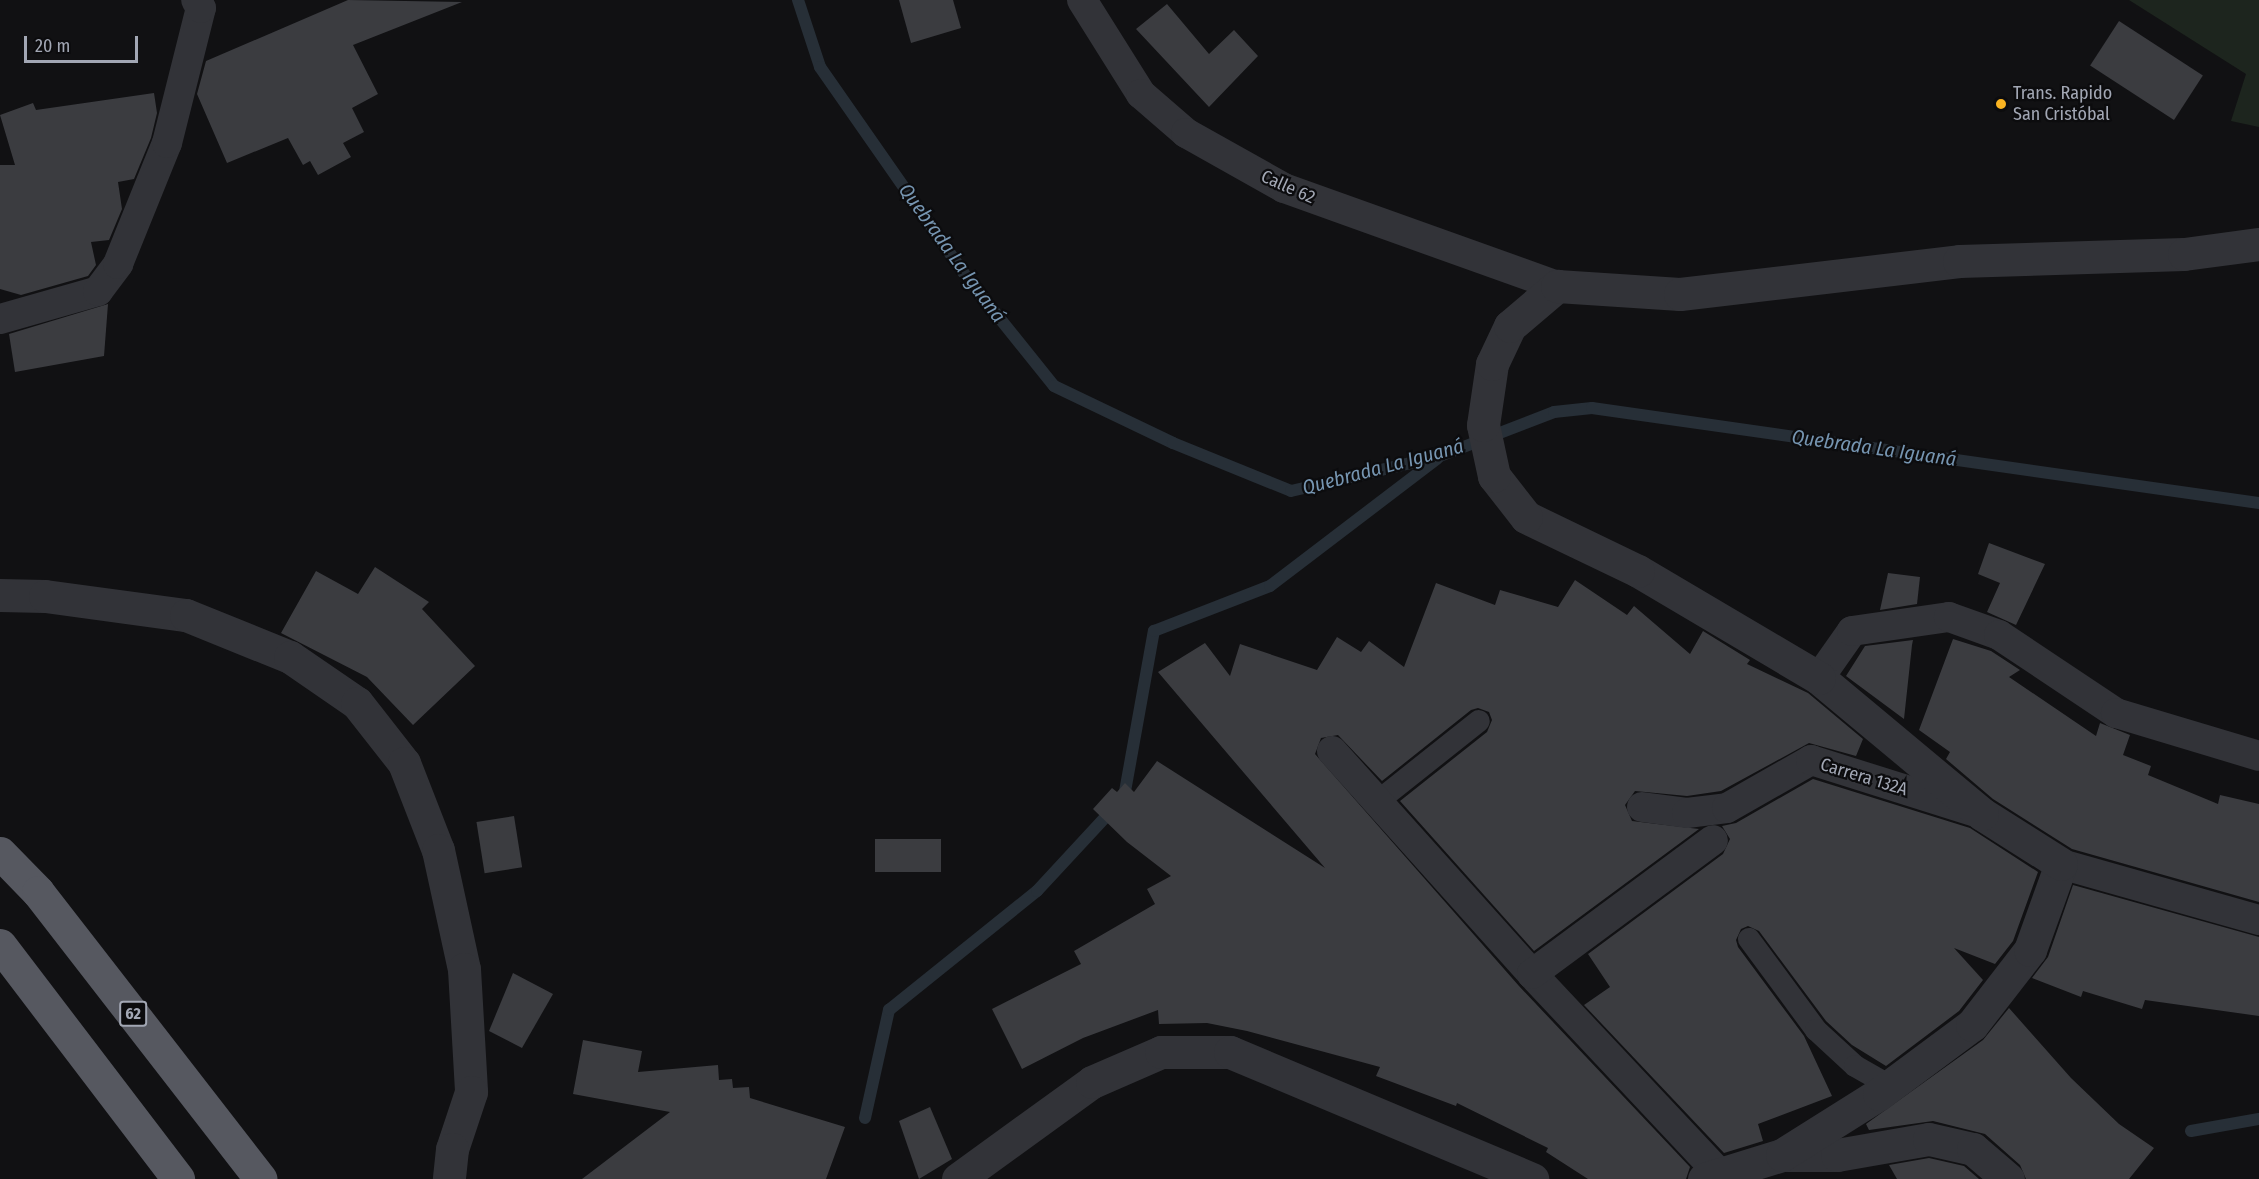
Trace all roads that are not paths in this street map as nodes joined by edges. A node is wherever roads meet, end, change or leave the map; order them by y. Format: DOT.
graph roads {
  1 [pos="196,0"];
  2 [pos="1082,0"];
  3 [pos="2259,244"];
  4 [pos="1557,286"];
  5 [pos="0,319"];
  6 [pos="0,595"];
  7 [pos="1819,678"];
  8 [pos="1479,721"];
  9 [pos="1332,751"];
  10 [pos="2259,756"];
  11 [pos="1377,802"];
  12 [pos="1642,807"];
  13 [pos="1982,814"];
  14 [pos="1713,840"];
  15 [pos="0,853"];
  16 [pos="2061,864"];
  17 [pos="2259,920"];
  18 [pos="1749,939"];
  19 [pos="0,945"];
  20 [pos="1532,975"];
  21 [pos="1890,1086"];
  22 [pos="1782,1155"];
  23 [pos="1712,1177"];
  24 [pos="178,1179"];
  25 [pos="261,1179"];
  26 [pos="449,1179"];
  27 [pos="958,1179"];
  28 [pos="1532,1179"];
  29 [pos="2008,1179"];
  1 -- 5 [label="street"];
  2 -- 4 [label="street, Calle 62"];
  3 -- 4 [label="street"];
  4 -- 7 [label="street"];
  6 -- 26 [label="street"];
  7 -- 10 [label="street"];
  7 -- 13 [label="street"];
  8 -- 11 [label="street"];
  9 -- 11 [label="street"];
  11 -- 20 [label="street"];
  12 -- 13 [label="street, Carrera 132A"];
  13 -- 16 [label="street"];
  14 -- 20 [label="street"];
  15 -- 25 [label="highway, 62"];
  16 -- 17 [label="street"];
  16 -- 21 [label="street"];
  18 -- 21 [label="street"];
  19 -- 24 [label="highway"];
  20 -- 23 [label="street"];
  21 -- 22 [label="street"];
  22 -- 23 [label="street"];
  22 -- 29 [label="street"];
  27 -- 28 [label="street"];
}
